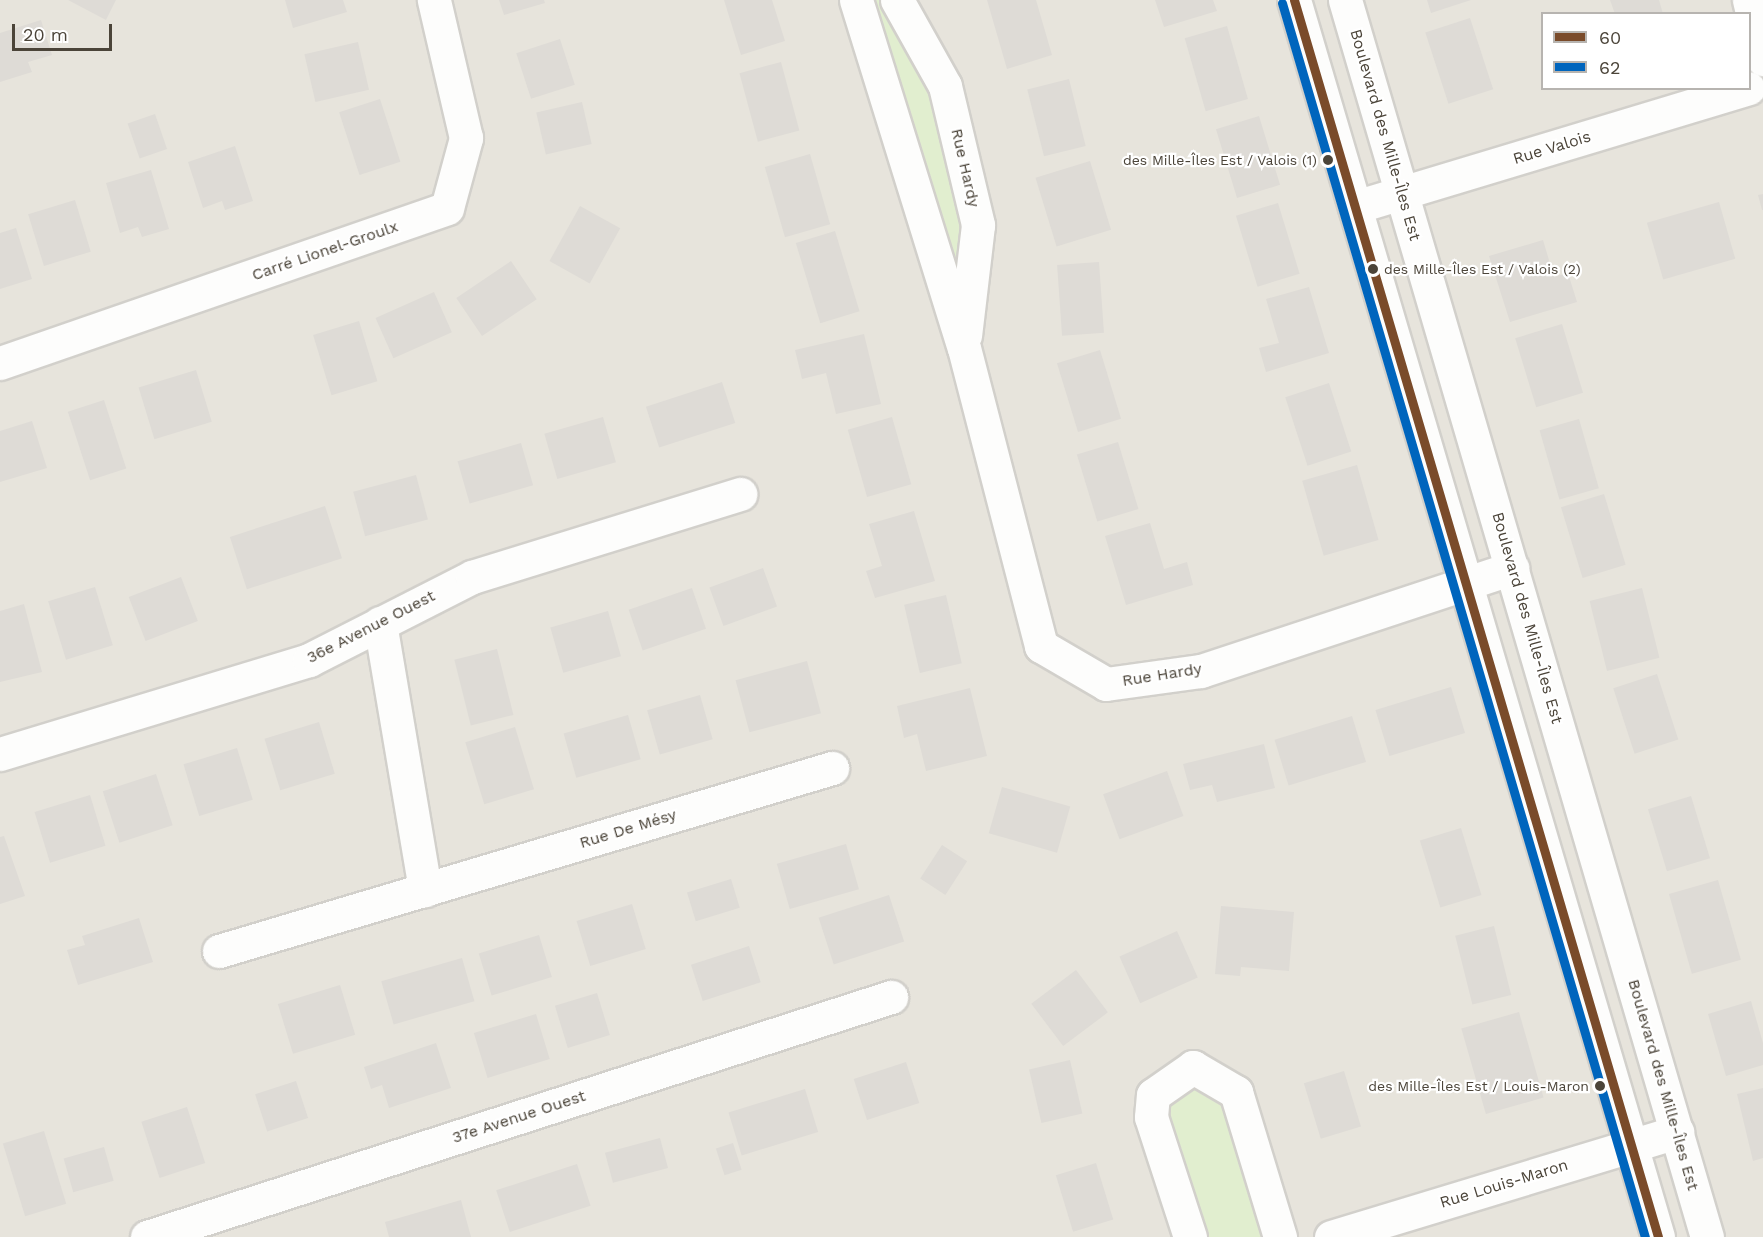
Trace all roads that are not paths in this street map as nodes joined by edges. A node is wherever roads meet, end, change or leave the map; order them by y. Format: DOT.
graph roads {
  1 [pos="434,0"];
  2 [pos="856,0"];
  3 [pos="897,0"];
  4 [pos="1294,0"];
  5 [pos="1345,0"];
  6 [pos="1749,0"];
  7 [pos="1763,59"];
  8 [pos="1742,90"];
  9 [pos="1402,193"];
  10 [pos="1355,207"];
  11 [pos="964,348"];
  12 [pos="0,363"];
  13 [pos="740,494"];
  14 [pos="1512,568"];
  15 [pos="1465,583"];
  16 [pos="380,623"];
  17 [pos="0,754"];
  18 [pos="832,768"];
  19 [pos="425,890"];
  20 [pos="219,951"];
  21 [pos="891,997"];
  22 [pos="1677,1132"];
  23 [pos="1631,1145"];
  24 [pos="147,1237"];
  25 [pos="1190,1237"];
  26 [pos="1280,1237"];
  27 [pos="1330,1237"];
  28 [pos="1658,1237"];
  29 [pos="1707,1237"];
  1 -- 12 [label="street, Carré Lionel-Groulx"];
  2 -- 11 [label="street, Rue Hardy"];
  3 -- 11 [label="street, Rue Hardy"];
  4 -- 10 [label="street"];
  5 -- 9 [label="street, Boulevard des Mille-Îles Est"];
  6 -- 7 [label="street"];
  8 -- 9 [label="street, Rue Valois"];
  9 -- 10 [label="street, Rue Valois"];
  9 -- 14 [label="street, Boulevard des Mille-Îles Est"];
  10 -- 15 [label="street"];
  11 -- 15 [label="street, Rue Hardy"];
  13 -- 16 [label="street, 36e Avenue Ouest"];
  14 -- 15 [label="street, Rue Hardy"];
  14 -- 22 [label="street, Boulevard des Mille-Îles Est"];
  15 -- 23 [label="street"];
  16 -- 17 [label="street, 36e Avenue Ouest"];
  16 -- 19 [label="street"];
  18 -- 19 [label="street, Rue De Mésy"];
  19 -- 20 [label="street, Rue De Mésy"];
  21 -- 24 [label="street, 37e Avenue Ouest"];
  22 -- 23 [label="street, Rue Louis-Maron"];
  22 -- 29 [label="street, Boulevard des Mille-Îles Est"];
  23 -- 27 [label="street, Rue Louis-Maron"];
  23 -- 28 [label="street"];
  25 -- 26 [label="street"];
}
